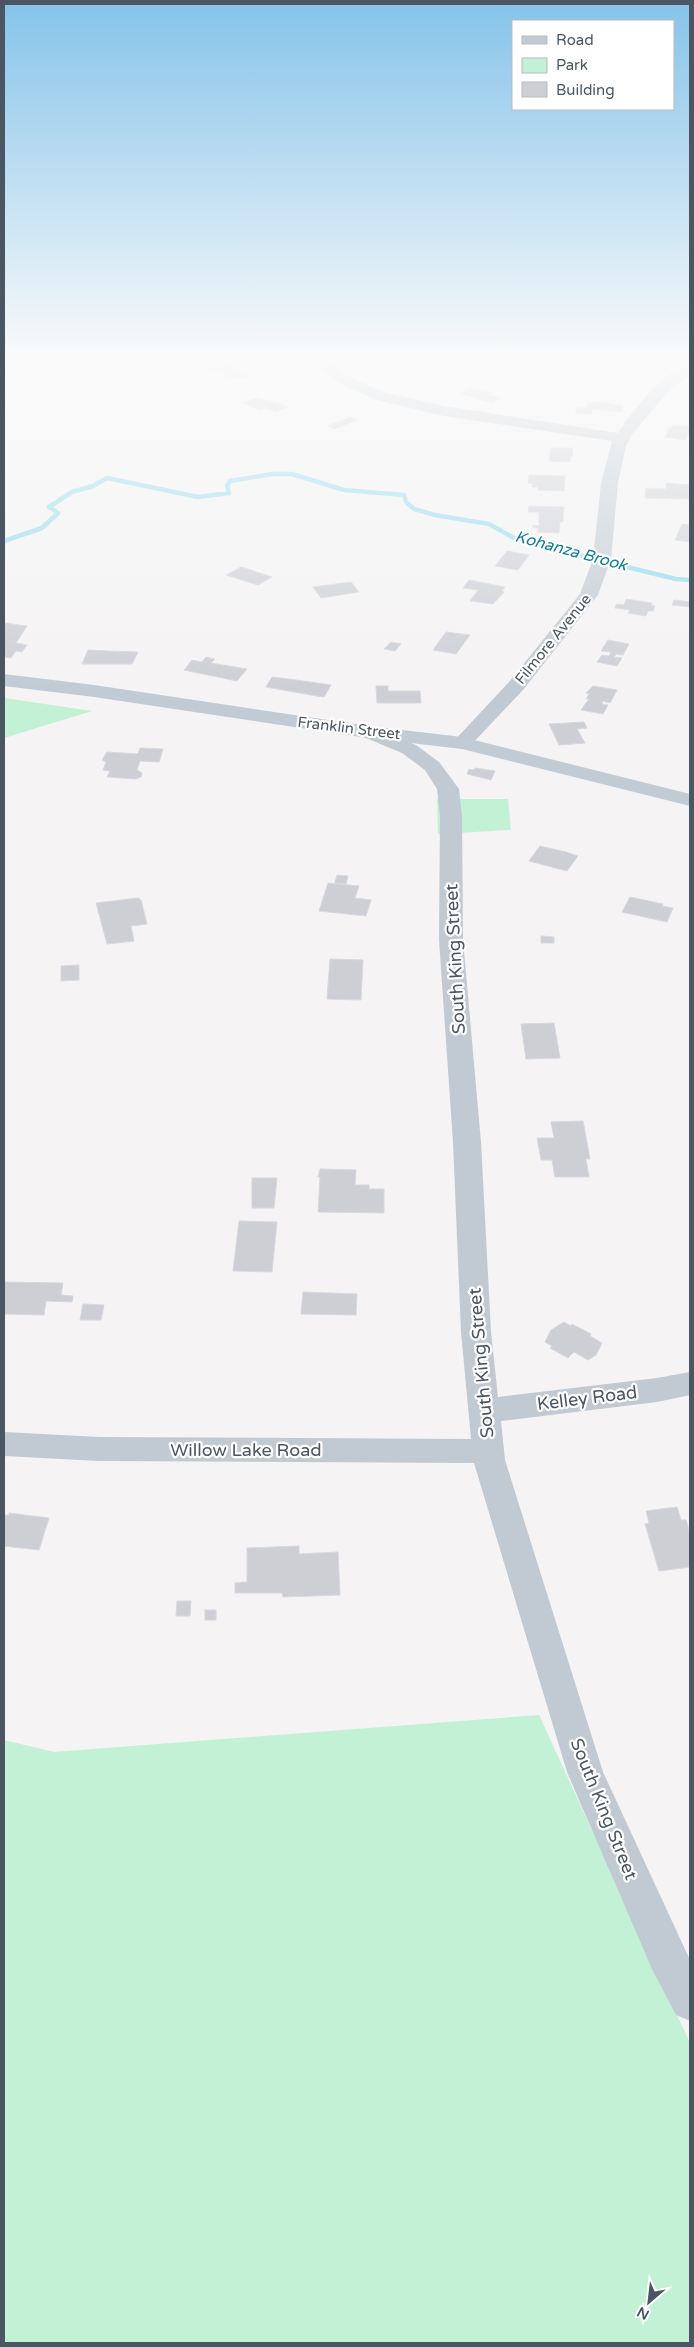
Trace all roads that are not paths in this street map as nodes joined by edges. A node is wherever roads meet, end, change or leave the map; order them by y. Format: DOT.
graph roads {
  1 [pos="612,469"];
  2 [pos="4,680"];
  3 [pos="368,732"];
  4 [pos="462,743"];
  5 [pos="690,800"];
  6 [pos="690,1383"];
  7 [pos="483,1411"];
  8 [pos="4,1444"];
  9 [pos="488,1451"];
  10 [pos="690,2002"];
  1 -- 4 [label="street, Filmore Avenue"];
  2 -- 3 [label="main road, Franklin Street"];
  3 -- 4 [label="main road, Franklin Street"];
  3 -- 7 [label="street, South King Street"];
  4 -- 5 [label="main road, Franklin Street"];
  6 -- 7 [label="street, Kelley Road"];
  7 -- 9 [label="street, South King Street"];
  8 -- 9 [label="street, Willow Lake Road"];
  9 -- 10 [label="street, South King Street"];
}
